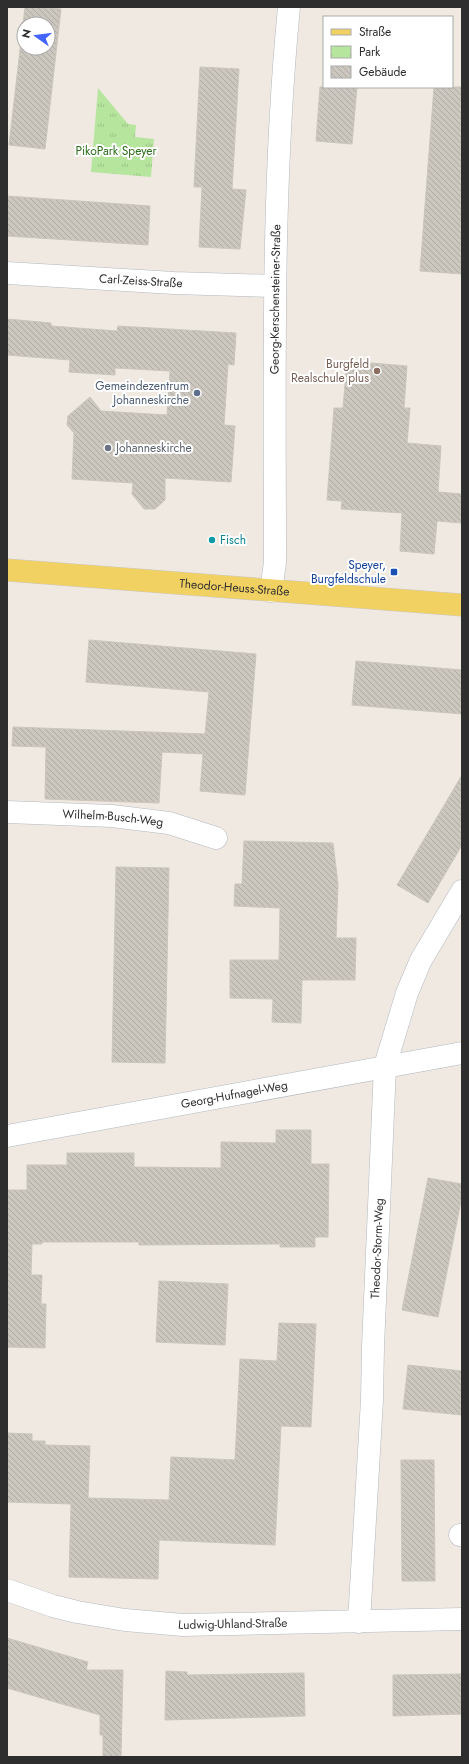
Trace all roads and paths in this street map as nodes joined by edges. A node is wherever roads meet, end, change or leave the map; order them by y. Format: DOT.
graph roads {
  1 [pos="289,7"];
  2 [pos="7,273"];
  3 [pos="275,286"];
  4 [pos="7,570"];
  5 [pos="271,591"];
  6 [pos="462,605"];
  7 [pos="7,812"];
  8 [pos="216,838"];
  9 [pos="462,891"];
  10 [pos="462,1053"];
  11 [pos="385,1066"];
  12 [pos="7,1136"];
  13 [pos="7,1590"];
  14 [pos="462,1619"];
  15 [pos="359,1622"];
  1 -- 3 [label="street, Georg-Kerschensteiner-Straße"];
  2 -- 3 [label="street, Carl-Zeiss-Straße"];
  3 -- 5 [label="street, Georg-Kerschensteiner-Straße"];
  4 -- 5 [label="main road, Theodor-Heuss-Straße"];
  5 -- 6 [label="main road, Theodor-Heuss-Straße"];
  7 -- 8 [label="street, Wilhelm-Busch-Weg"];
  9 -- 11 [label="street, Theodor-Storm-Weg"];
  10 -- 11 [label="street, Georg-Hufnagel-Weg"];
  11 -- 12 [label="street, Georg-Hufnagel-Weg"];
  11 -- 15 [label="street, Theodor-Storm-Weg"];
  13 -- 15 [label="street, Ludwig-Uhland-Straße"];
  14 -- 15 [label="street, Ludwig-Uhland-Straße"];
}
